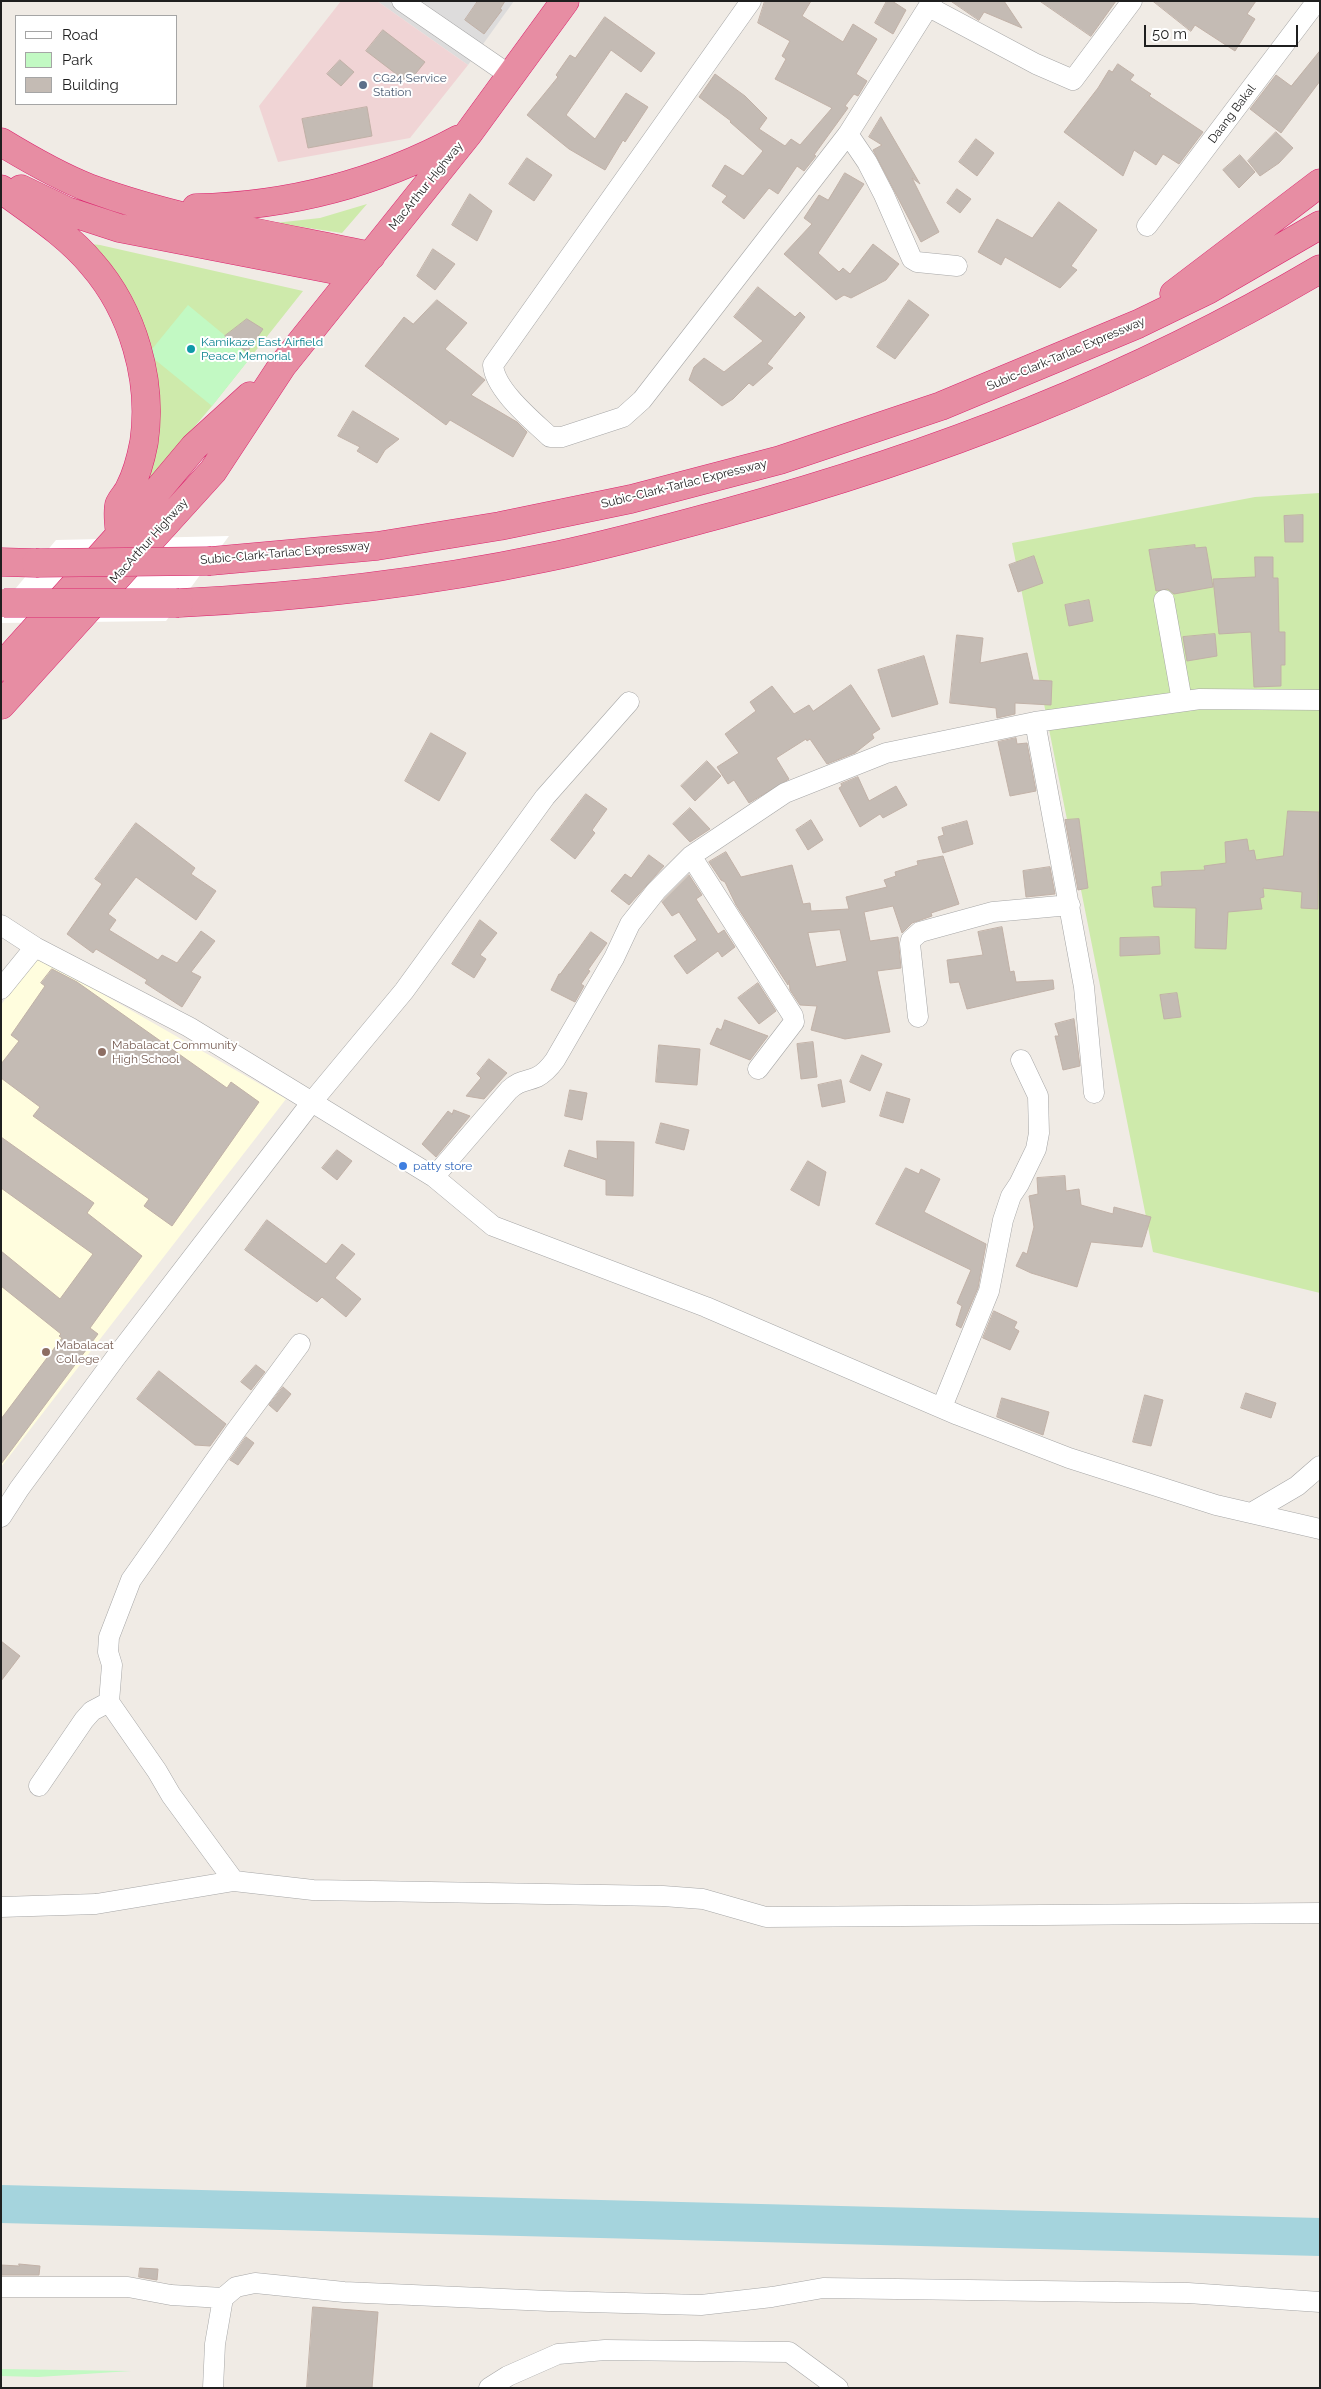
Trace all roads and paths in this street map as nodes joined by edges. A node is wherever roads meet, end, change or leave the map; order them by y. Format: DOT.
graph roads {
  1 [pos="402,1"];
  2 [pos="565,1"];
  3 [pos="751,1"];
  4 [pos="1132,1"];
  5 [pos="1317,1"];
  6 [pos="930,4"];
  7 [pos="511,76"];
  8 [pos="468,134"];
  9 [pos="848,134"];
  10 [pos="1,142"];
  11 [pos="1,179"];
  12 [pos="1320,183"];
  13 [pos="1,188"];
  14 [pos="160,209"];
  15 [pos="1320,225"];
  16 [pos="1147,226"];
  17 [pos="364,265"];
  18 [pos="957,266"];
  19 [pos="1320,269"];
  20 [pos="1138,324"];
  21 [pos="282,366"];
  22 [pos="120,535"];
  23 [pos="1,562"];
  24 [pos="1164,600"];
  25 [pos="3,603"];
  26 [pos="1,667"];
  27 [pos="1320,700"];
  28 [pos="1182,701"];
  29 [pos="630,702"];
  30 [pos="1,705"];
  31 [pos="1035,722"];
  32 [pos="691,856"];
  33 [pos="1070,905"];
  34 [pos="1,925"];
  35 [pos="35,947"];
  36 [pos="1,989"];
  37 [pos="918,1017"];
  38 [pos="1021,1060"];
  39 [pos="758,1069"];
  40 [pos="1094,1094"];
  41 [pos="311,1103"];
  42 [pos="434,1178"];
  43 [pos="300,1344"];
  44 [pos="942,1406"];
  45 [pos="1320,1466"];
  46 [pos="2,1512"];
  47 [pos="1251,1513"];
  48 [pos="1320,1529"];
  49 [pos="109,1702"];
  50 [pos="39,1786"];
  51 [pos="234,1880"];
  52 [pos="1,1907"];
  53 [pos="1320,1913"];
  54 [pos="1,2287"];
  55 [pos="223,2298"];
  56 [pos="1320,2302"];
  57 [pos="213,2388"];
  58 [pos="489,2388"];
  59 [pos="838,2388"];
  1 -- 7 [label="street"];
  2 -- 7 [label="highway, MacArthur Highway"];
  3 -- 9 [label="street"];
  4 -- 6 [label="street"];
  5 -- 16 [label="street, Daang Bakal"];
  6 -- 9 [label="street"];
  7 -- 8 [label="highway, MacArthur Highway"];
  8 -- 14 [label="highway"];
  8 -- 17 [label="highway, MacArthur Highway"];
  9 -- 18 [label="street"];
  10 -- 14 [label="highway"];
  11 -- 17 [label="highway"];
  12 -- 20 [label="highway"];
  13 -- 22 [label="highway"];
  14 -- 17 [label="highway"];
  15 -- 20 [label="highway, Subic-Clark-Tarlac Expressway"];
  17 -- 21 [label="highway, MacArthur Highway"];
  19 -- 25 [label="highway, bridge"];
  20 -- 23 [label="highway, Subic-Clark-Tarlac Expressway, bridge"];
  21 -- 22 [label="highway, MacArthur Highway"];
  21 -- 30 [label="highway, MacArthur Highway"];
  22 -- 26 [label="highway, MacArthur Highway"];
  24 -- 28 [label="street"];
  27 -- 28 [label="street"];
  28 -- 31 [label="street"];
  29 -- 41 [label="street"];
  31 -- 32 [label="street"];
  31 -- 33 [label="street"];
  32 -- 39 [label="street"];
  32 -- 42 [label="street"];
  33 -- 37 [label="street"];
  33 -- 40 [label="street"];
  34 -- 35 [label="street"];
  35 -- 36 [label="street"];
  35 -- 41 [label="street"];
  38 -- 44 [label="street"];
  41 -- 42 [label="street"];
  41 -- 46 [label="street"];
  42 -- 44 [label="street"];
  43 -- 49 [label="street"];
  44 -- 47 [label="street"];
  45 -- 47 [label="street"];
  47 -- 48 [label="street"];
  49 -- 50 [label="street"];
  49 -- 51 [label="street"];
  51 -- 52 [label="street"];
  51 -- 53 [label="street"];
  54 -- 55 [label="street"];
  55 -- 56 [label="street"];
  55 -- 57 [label="street"];
  58 -- 59 [label="street"];
}
